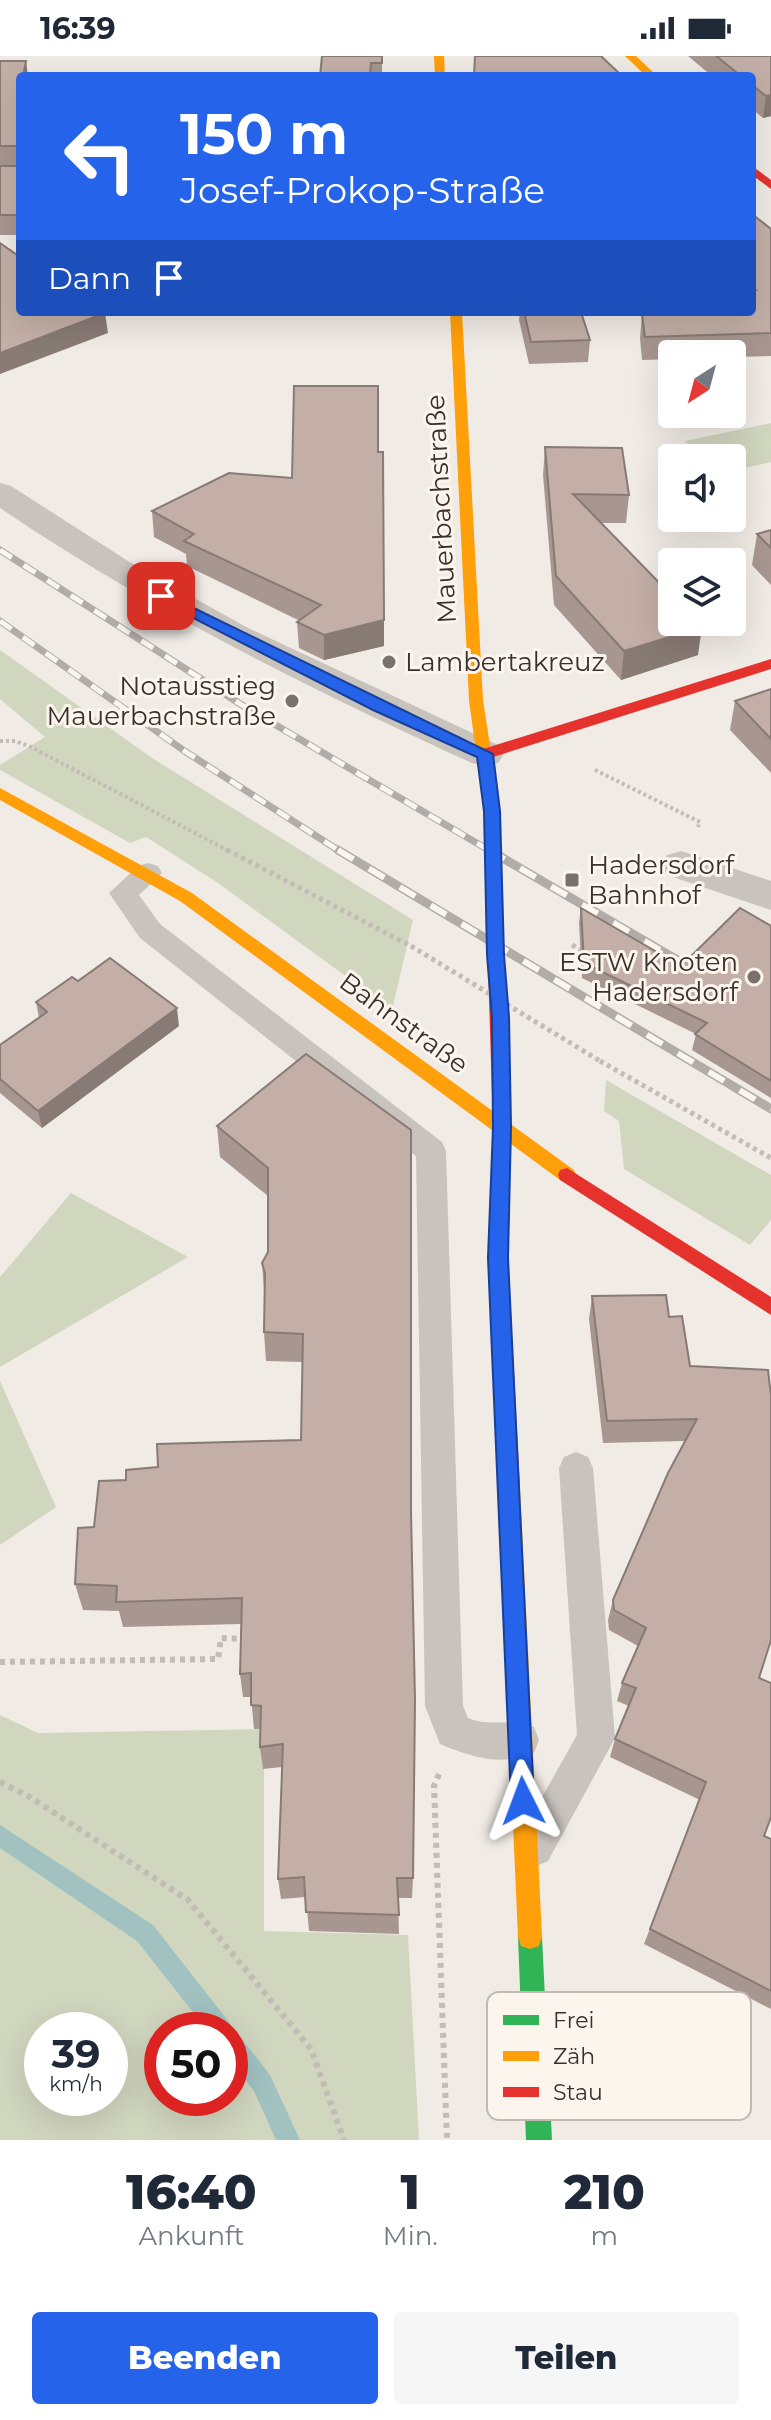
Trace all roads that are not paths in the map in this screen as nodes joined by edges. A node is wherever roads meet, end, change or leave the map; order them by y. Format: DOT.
graph roads {
  1 [pos="630,56"];
  2 [pos="648,72"];
  3 [pos="756,173"];
  4 [pos="771,186"];
  5 [pos="456,316"];
  6 [pos="0,493"];
  7 [pos="771,664"];
  8 [pos="485,754"];
  9 [pos="0,793"];
  10 [pos="681,865"];
  11 [pos="148,873"];
  12 [pos="771,896"];
  13 [pos="502,1127"];
  14 [pos="771,1307"];
  15 [pos="576,1468"];
  16 [pos="520,1740"];
  17 [pos="525,1863"];
  18 [pos="532,1992"];
  19 [pos="538,2120"];
  20 [pos="539,2140"];
  1 -- 2 [label="main road"];
  3 -- 4 [label="main road"];
  5 -- 8 [label="main road, Mauerbachstraße"];
  6 -- 8 [label="street"];
  7 -- 8 [label="main road"];
  8 -- 13 [label="main road, Mauerbachstraße"];
  9 -- 11 [label="main road, Bahnstraße"];
  10 -- 12 [label="street"];
  11 -- 13 [label="main road, Bahnstraße"];
  11 -- 16 [label="lane"];
  13 -- 14 [label="main road, Bahnstraße"];
  13 -- 16 [label="main road, Mauerbachstraße"];
  15 -- 17 [label="lane"];
  16 -- 17 [label="main road, Mauerbachstraße"];
  17 -- 18 [label="main road, Mauerbachstraße"];
  19 -- 20 [label="main road, Mauerbachstraße"];
}
